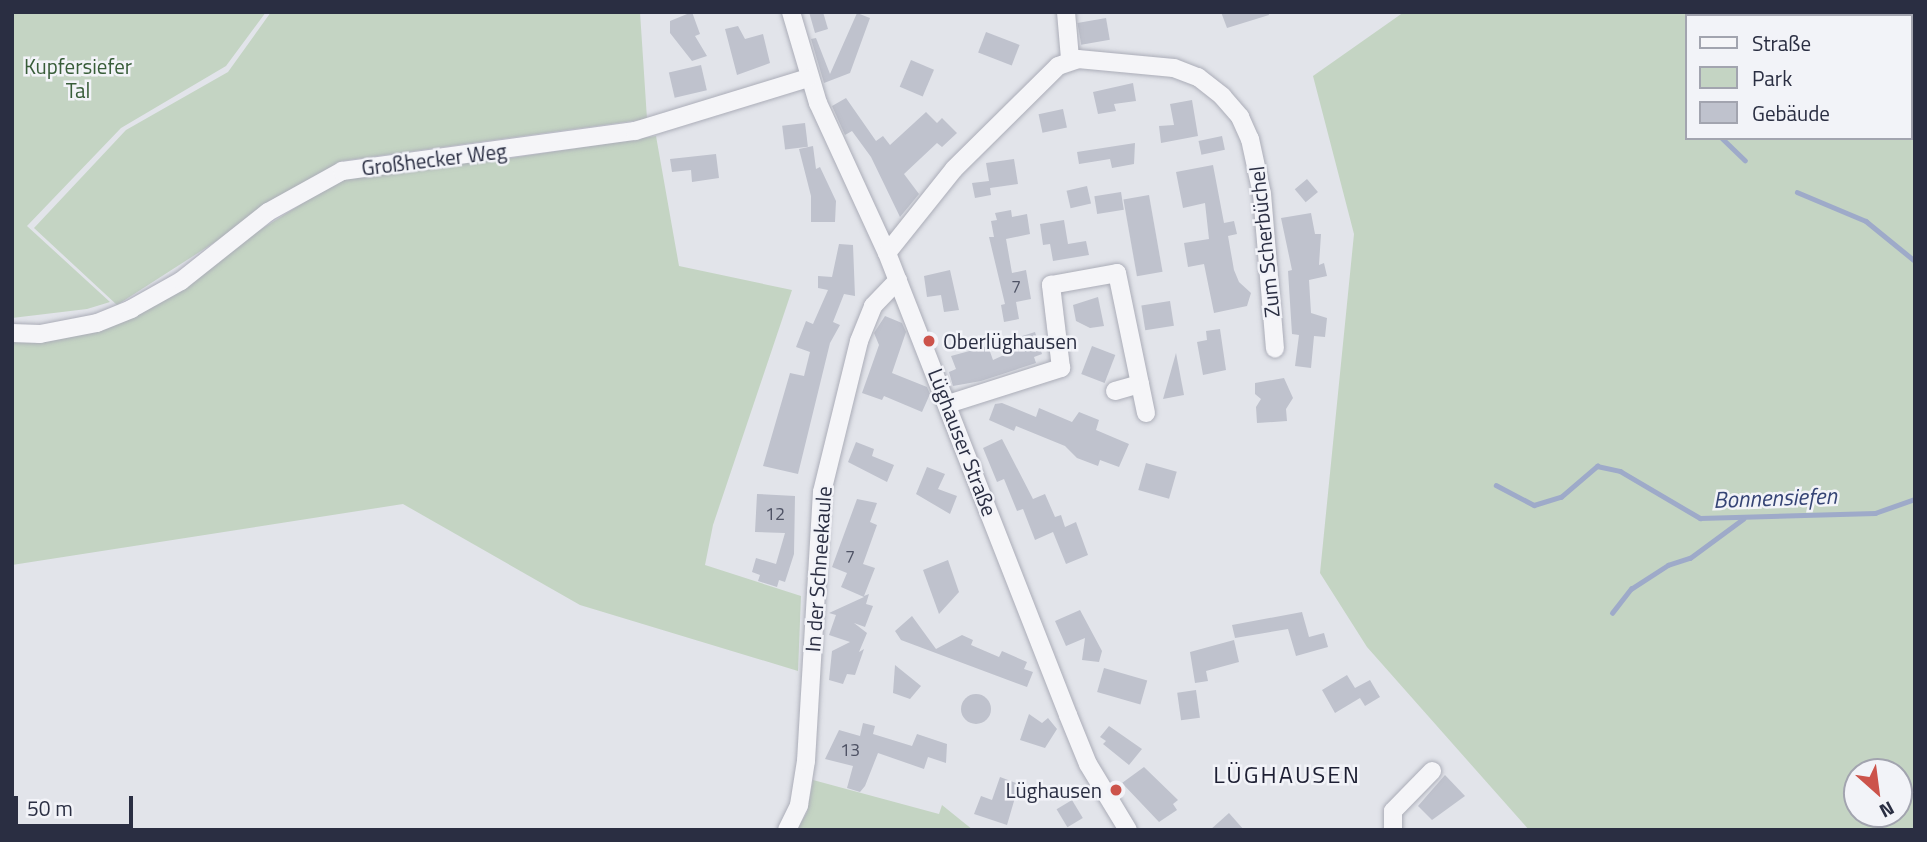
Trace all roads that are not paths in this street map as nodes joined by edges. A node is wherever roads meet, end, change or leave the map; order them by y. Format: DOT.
graph roads {
  1 [pos="791,12"];
  2 [pos="1066,12"];
  3 [pos="1070,59"];
  4 [pos="808,78"];
  5 [pos="887,253"];
  6 [pos="898,280"];
  7 [pos="12,333"];
  8 [pos="1275,348"];
  9 [pos="1140,384"];
  10 [pos="1115,391"];
  11 [pos="948,404"];
  12 [pos="1146,413"];
  13 [pos="1432,771"];
  14 [pos="787,830"];
  15 [pos="1128,830"];
  16 [pos="1393,830"];
  1 -- 4 [label="street, Lüghauser Straße"];
  2 -- 3 [label="street"];
  3 -- 5 [label="street"];
  3 -- 8 [label="street, Zum Scherbüchel"];
  4 -- 5 [label="street, Lüghauser Straße"];
  4 -- 7 [label="street, Großhecker Weg"];
  5 -- 6 [label="street, Lüghauser Straße"];
  6 -- 11 [label="street, Lüghauser Straße"];
  6 -- 14 [label="street, In der Schneekaule"];
  9 -- 10 [label="street"];
  9 -- 11 [label="street"];
  9 -- 12 [label="street"];
  11 -- 15 [label="street, Lüghauser Straße"];
  13 -- 16 [label="street"];
}
